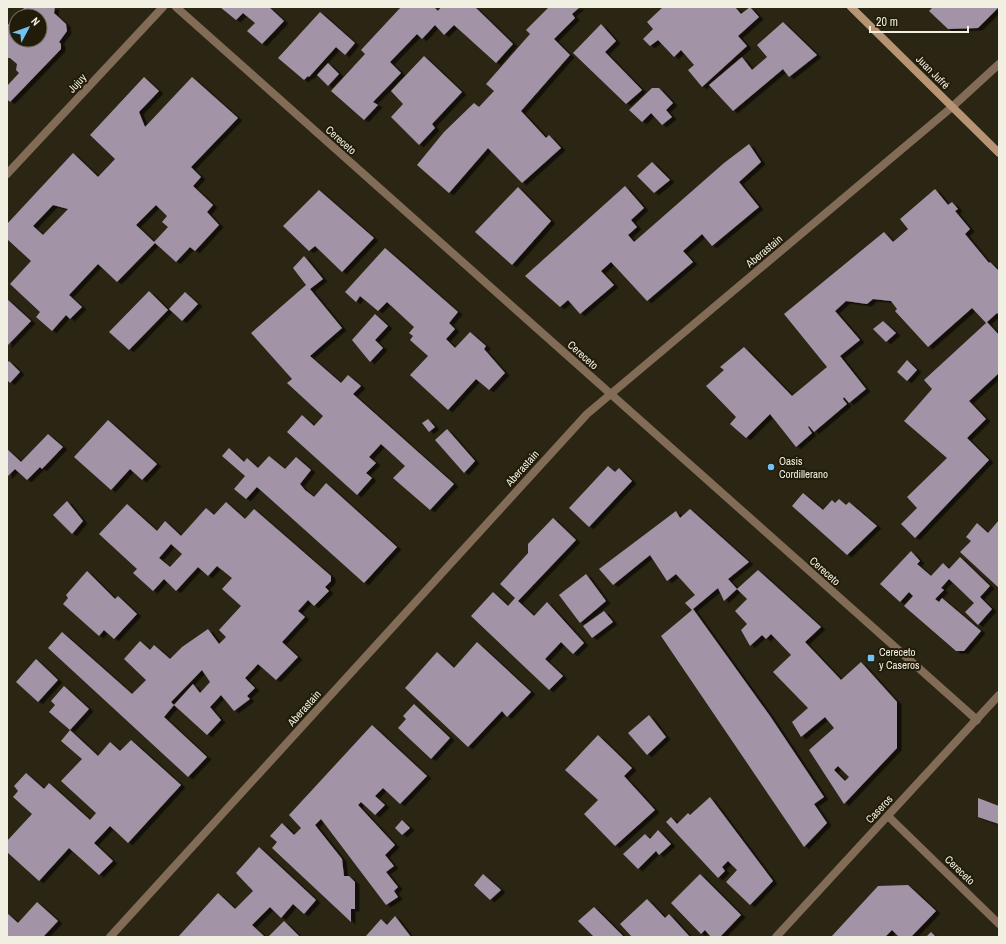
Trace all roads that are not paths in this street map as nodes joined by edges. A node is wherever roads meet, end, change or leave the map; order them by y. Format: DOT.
graph roads {
  1 [pos="163,7"];
  2 [pos="176,7"];
  3 [pos="851,7"];
  4 [pos="999,64"];
  5 [pos="952,107"];
  6 [pos="999,152"];
  7 [pos="7,174"];
  8 [pos="610,394"];
  9 [pos="999,695"];
  10 [pos="977,720"];
  11 [pos="888,816"];
  12 [pos="999,924"];
  13 [pos="110,937"];
  14 [pos="776,937"];
  1 -- 7 [label="street, Jujuy"];
  2 -- 8 [label="street, Cereceto"];
  3 -- 5 [label="street, Juan Jufré"];
  4 -- 5 [label="street, Aberastain"];
  5 -- 6 [label="street, Juan Jufré"];
  5 -- 8 [label="street, Aberastain"];
  8 -- 10 [label="street, Cereceto"];
  8 -- 13 [label="street, Aberastain"];
  9 -- 10 [label="street, Caseros"];
  10 -- 11 [label="street, Caseros"];
  11 -- 12 [label="street, Cereceto"];
  11 -- 14 [label="street, Caseros"];
}
